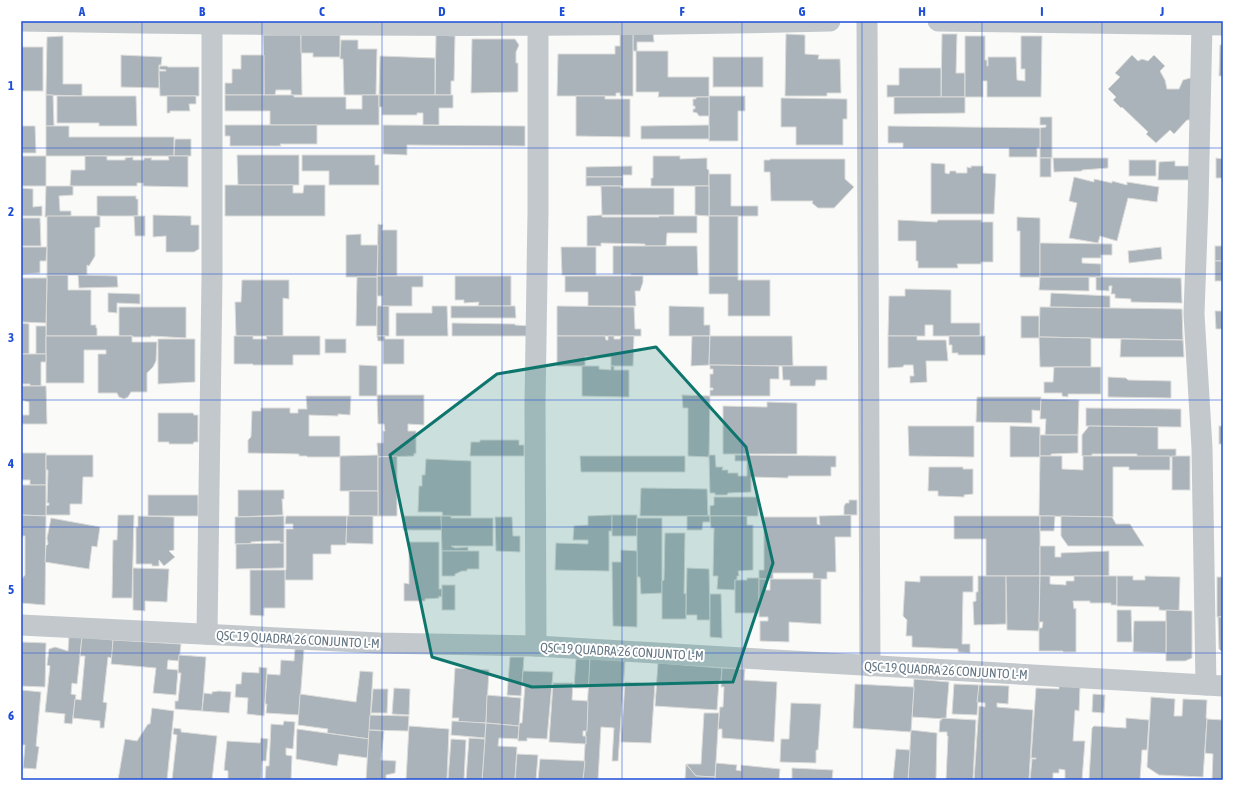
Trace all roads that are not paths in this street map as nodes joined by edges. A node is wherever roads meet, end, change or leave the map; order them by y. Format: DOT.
graph roads {
  1 [pos="21,21"];
  2 [pos="830,21"];
  3 [pos="867,21"];
  4 [pos="938,21"];
  5 [pos="1016,22"];
  6 [pos="514,23"];
  7 [pos="688,23"];
  8 [pos="212,24"];
  9 [pos="1202,25"];
  10 [pos="1223,25"];
  11 [pos="538,26"];
  12 [pos="21,624"];
  13 [pos="207,634"];
  14 [pos="536,646"];
  15 [pos="870,666"];
  16 [pos="1214,686"];
  1 -- 8 [label="street"];
  2 -- 7 [label="street"];
  3 -- 15 [label="street"];
  4 -- 5 [label="street"];
  5 -- 9 [label="street"];
  6 -- 8 [label="street"];
  6 -- 11 [label="street"];
  7 -- 11 [label="street"];
  8 -- 13 [label="street"];
  9 -- 10 [label="street"];
  9 -- 16 [label="street"];
  11 -- 14 [label="street"];
  12 -- 13 [label="street, QSC 19 QUADRA 26 CONJUNTO L-M"];
  13 -- 14 [label="street, QSC 19 QUADRA 26 CONJUNTO L-M"];
  14 -- 15 [label="street, QSC 19 QUADRA 26 CONJUNTO L-M"];
  15 -- 16 [label="street, QSC 19 QUADRA 26 CONJUNTO L-M"];
}
